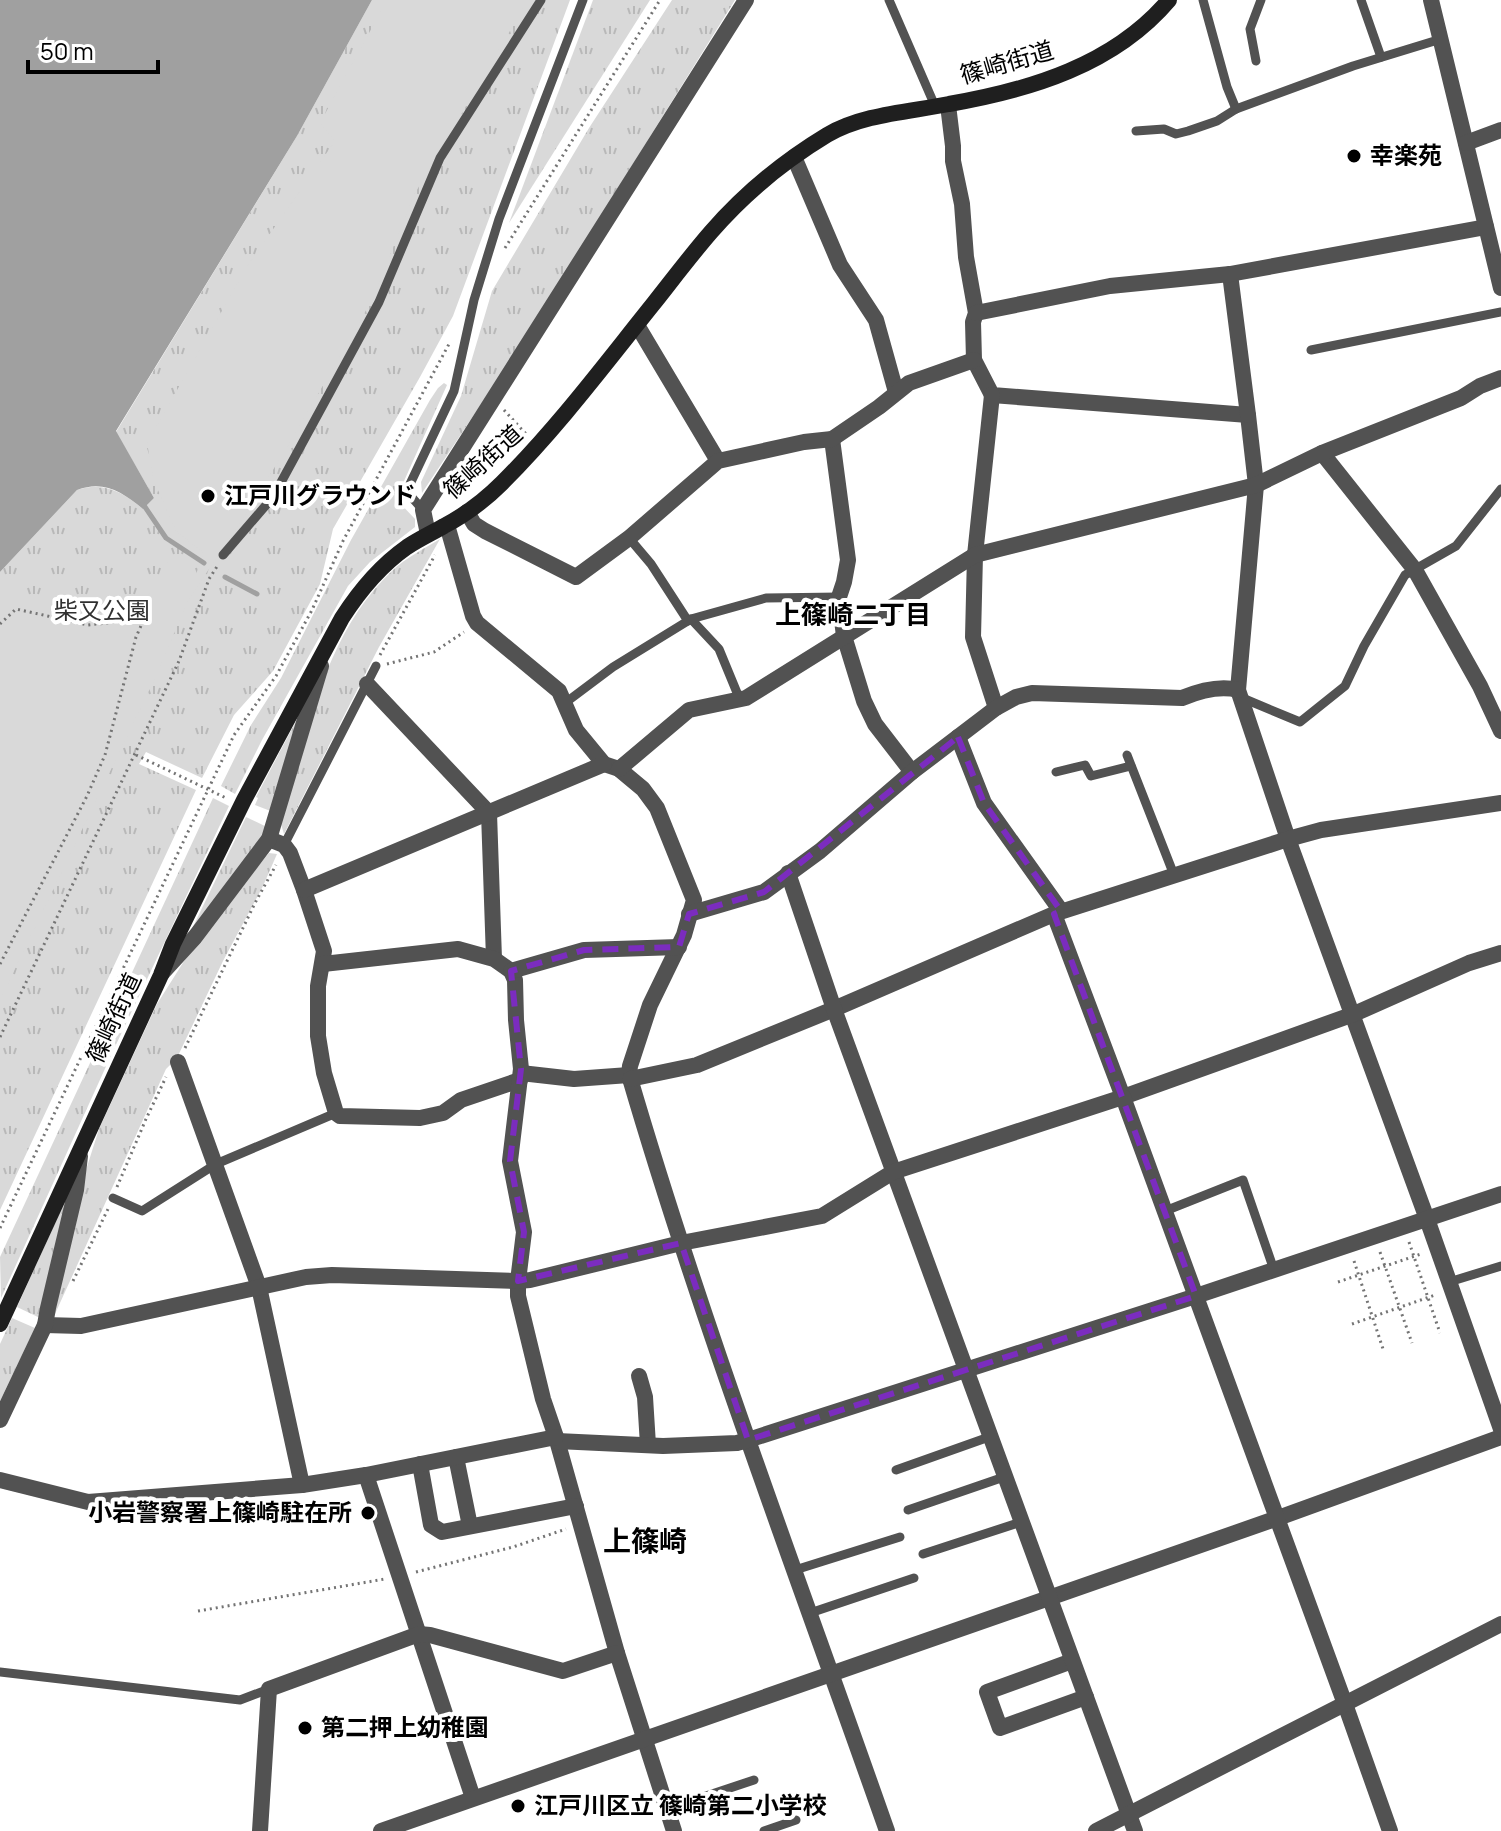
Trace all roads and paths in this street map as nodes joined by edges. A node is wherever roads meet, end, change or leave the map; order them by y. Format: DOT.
graph roads {
  1 [pos="541,0"];
  2 [pos="583,0"];
  3 [pos="746,0"];
  4 [pos="889,0"];
  5 [pos="1169,0"];
  6 [pos="1203,0"];
  7 [pos="1261,0"];
  8 [pos="1361,0"];
  9 [pos="1431,0"];
  10 [pos="1441,39"];
  11 [pos="1381,57"];
  12 [pos="1256,61"];
  13 [pos="941,105"];
  14 [pos="1236,109"];
  15 [pos="1501,130"];
  16 [pos="1136,131"];
  17 [pos="1466,143"];
  18 [pos="794,157"];
  19 [pos="1486,227"];
  20 [pos="1230,274"];
  21 [pos="1501,288"];
  22 [pos="1501,312"];
  23 [pos="976,313"];
  24 [pos="637,325"];
  25 [pos="1311,350"];
  26 [pos="974,360"];
  27 [pos="1501,378"];
  28 [pos="896,392"];
  29 [pos="992,395"];
  30 [pos="494,398"];
  31 [pos="1248,415"];
  32 [pos="529,436"];
  33 [pos="832,439"];
  34 [pos="1322,453"];
  35 [pos="718,461"];
  36 [pos="1256,485"];
  37 [pos="1501,489"];
  38 [pos="423,510"];
  39 [pos="467,512"];
  40 [pos="447,525"];
  41 [pos="428,534"];
  42 [pos="629,538"];
  43 [pos="343,541"];
  44 [pos="223,555"];
  45 [pos="435,555"];
  46 [pos="975,555"];
  47 [pos="1415,570"];
  48 [pos="839,597"];
  49 [pos="690,620"];
  50 [pos="477,623"];
  51 [pos="0,624"];
  52 [pos="844,636"];
  53 [pos="329,642"];
  54 [pos="376,666"];
  55 [pos="367,684"];
  56 [pos="1239,693"];
  57 [pos="740,700"];
  58 [pos="565,703"];
  59 [pos="996,708"];
  60 [pos="1501,731"];
  61 [pos="958,737"];
  62 [pos="134,754"];
  63 [pos="1127,755"];
  64 [pos="1131,766"];
  65 [pos="612,767"];
  66 [pos="912,772"];
  67 [pos="1056,772"];
  68 [pos="209,789"];
  69 [pos="218,793"];
  70 [pos="1501,803"];
  71 [pos="489,813"];
  72 [pos="1288,839"];
  73 [pos="278,847"];
  74 [pos="788,873"];
  75 [pos="1174,875"];
  76 [pos="304,890"];
  77 [pos="1058,912"];
  78 [pos="689,914"];
  79 [pos="679,947"];
  80 [pos="1501,953"];
  81 [pos="494,959"];
  82 [pos="0,964"];
  83 [pos="323,964"];
  84 [pos="511,971"];
  85 [pos="161,975"];
  86 [pos="834,1009"];
  87 [pos="1354,1014"];
  88 [pos="0,1037"];
  89 [pos="178,1062"];
  90 [pos="521,1076"];
  91 [pos="630,1077"];
  92 [pos="1123,1097"];
  93 [pos="336,1113"];
  94 [pos="81,1146"];
  95 [pos="216,1164"];
  96 [pos="893,1172"];
  97 [pos="1501,1194"];
  98 [pos="113,1198"];
  99 [pos="1165,1211"];
  100 [pos="1427,1219"];
  101 [pos="0,1228"];
  102 [pos="1409,1242"];
  103 [pos="681,1243"];
  104 [pos="1379,1250"];
  105 [pos="1424,1253"];
  106 [pos="1412,1256"];
  107 [pos="1352,1257"];
  108 [pos="1385,1266"];
  109 [pos="1501,1266"];
  110 [pos="1274,1270"];
  111 [pos="1359,1275"];
  112 [pos="518,1281"];
  113 [pos="1338,1282"];
  114 [pos="259,1287"];
  115 [pos="1444,1288"];
  116 [pos="68,1291"];
  117 [pos="1196,1296"];
  118 [pos="1428,1298"];
  119 [pos="1399,1308"];
  120 [pos="1372,1317"];
  121 [pos="0,1324"];
  122 [pos="1352,1324"];
  123 [pos="45,1325"];
  124 [pos="1440,1333"];
  125 [pos="1412,1343"];
  126 [pos="1384,1352"];
  127 [pos="965,1371"];
  128 [pos="639,1376"];
  129 [pos="0,1420"];
  130 [pos="1501,1429"];
  131 [pos="989,1437"];
  132 [pos="1501,1437"];
  133 [pos="557,1439"];
  134 [pos="748,1440"];
  135 [pos="648,1445"];
  136 [pos="456,1457"];
  137 [pos="420,1464"];
  138 [pos="896,1470"];
  139 [pos="366,1475"];
  140 [pos="1004,1477"];
  141 [pos="0,1480"];
  142 [pos="302,1485"];
  143 [pos="576,1506"];
  144 [pos="908,1510"];
  145 [pos="1278,1518"];
  146 [pos="1021,1522"];
  147 [pos="470,1526"];
  148 [pos="900,1537"];
  149 [pos="923,1554"];
  150 [pos="795,1570"];
  151 [pos="914,1578"];
  152 [pos="1049,1598"];
  153 [pos="810,1613"];
  154 [pos="1501,1624"];
  155 [pos="419,1634"];
  156 [pos="617,1653"];
  157 [pos="1072,1661"];
  158 [pos="0,1672"];
  159 [pos="831,1673"];
  160 [pos="269,1689"];
  161 [pos="1086,1697"];
  162 [pos="1345,1704"];
  163 [pos="644,1740"];
  164 [pos="754,1780"];
  165 [pos="473,1798"];
  166 [pos="667,1809"];
  167 [pos="1129,1814"];
  168 [pos="796,1820"];
  169 [pos="260,1831"];
  170 [pos="381,1831"];
  171 [pos="674,1831"];
  172 [pos="764,1831"];
  173 [pos="887,1831"];
  174 [pos="1096,1831"];
  175 [pos="1135,1831"];
  176 [pos="1390,1831"];
  1 -- 44 [label="lane"];
  2 -- 38 [label="lane"];
  3 -- 30 [label="street"];
  4 -- 13 [label="lane"];
  5 -- 13 [label="main road, 篠崎街道"];
  6 -- 14 [label="lane"];
  7 -- 12 [label="lane"];
  8 -- 11 [label="lane"];
  9 -- 10 [label="street"];
  10 -- 11 [label="lane"];
  10 -- 17 [label="street"];
  11 -- 14 [label="lane"];
  13 -- 18 [label="main road, 篠崎街道"];
  13 -- 23 [label="street"];
  14 -- 16 [label="lane"];
  15 -- 17 [label="street"];
  17 -- 19 [label="street"];
  18 -- 24 [label="main road, 篠崎街道"];
  18 -- 28 [label="street"];
  19 -- 20 [label="street"];
  19 -- 21 [label="street"];
  20 -- 23 [label="street"];
  20 -- 31 [label="street"];
  22 -- 25 [label="lane"];
  23 -- 26 [label="street"];
  24 -- 35 [label="street"];
  24 -- 39 [label="main road, 篠崎街道"];
  26 -- 28 [label="street"];
  26 -- 29 [label="street"];
  27 -- 34 [label="street"];
  28 -- 33 [label="street"];
  29 -- 31 [label="street"];
  29 -- 46 [label="street"];
  30 -- 32 [label="path"];
  30 -- 38 [label="street"];
  31 -- 36 [label="street"];
  33 -- 35 [label="street"];
  33 -- 48 [label="street"];
  34 -- 36 [label="street"];
  34 -- 47 [label="street"];
  35 -- 42 [label="street"];
  36 -- 46 [label="street"];
  36 -- 56 [label="street"];
  37 -- 47 [label="lane"];
  38 -- 41 [label="street"];
  39 -- 40 [label="main road, 篠崎街道"];
  39 -- 42 [label="street"];
  40 -- 41 [label="main road, 篠崎街道"];
  40 -- 50 [label="street"];
  41 -- 53 [label="main road, 篠崎街道"];
  42 -- 49 [label="lane"];
  43 -- 68 [label="path"];
  44 -- 62 [label="path"];
  45 -- 54 [label="path"];
  46 -- 52 [label="street"];
  46 -- 59 [label="street"];
  47 -- 56 [label="lane"];
  47 -- 60 [label="street"];
  48 -- 49 [label="lane"];
  48 -- 52 [label="street"];
  49 -- 57 [label="lane"];
  49 -- 58 [label="lane"];
  50 -- 54 [label="path"];
  50 -- 58 [label="street"];
  51 -- 82 [label="path"];
  52 -- 57 [label="street"];
  52 -- 66 [label="street"];
  53 -- 73 [label="street"];
  53 -- 85 [label="main road, 篠崎街道"];
  54 -- 55 [label="lane"];
  55 -- 71 [label="street"];
  55 -- 73 [label="lane"];
  56 -- 59 [label="street"];
  56 -- 72 [label="street"];
  57 -- 65 [label="street"];
  58 -- 65 [label="street"];
  59 -- 61 [label="street"];
  61 -- 66 [label="street"];
  61 -- 77 [label="street"];
  62 -- 68 [label="path"];
  62 -- 88 [label="path"];
  63 -- 64 [label="lane"];
  64 -- 67 [label="lane"];
  64 -- 75 [label="lane"];
  65 -- 71 [label="street"];
  65 -- 78 [label="street"];
  66 -- 74 [label="street"];
  68 -- 69 [label="path"];
  68 -- 101 [label="path"];
  70 -- 72 [label="street"];
  71 -- 76 [label="street"];
  71 -- 81 [label="street"];
  72 -- 75 [label="street"];
  72 -- 87 [label="street"];
  73 -- 76 [label="street"];
  73 -- 85 [label="street"];
  73 -- 89 [label="path"];
  74 -- 78 [label="street"];
  74 -- 86 [label="street"];
  75 -- 77 [label="street"];
  76 -- 83 [label="street"];
  77 -- 86 [label="street"];
  77 -- 92 [label="street"];
  78 -- 79 [label="street"];
  79 -- 84 [label="street"];
  79 -- 91 [label="street"];
  80 -- 87 [label="street"];
  81 -- 83 [label="street"];
  81 -- 84 [label="street"];
  83 -- 93 [label="street"];
  84 -- 90 [label="street"];
  85 -- 94 [label="main road, 篠崎街道"];
  86 -- 91 [label="street"];
  86 -- 96 [label="street"];
  87 -- 92 [label="street"];
  87 -- 100 [label="street"];
  89 -- 95 [label="street"];
  89 -- 98 [label="path"];
  90 -- 91 [label="street"];
  90 -- 93 [label="street"];
  90 -- 112 [label="street"];
  91 -- 103 [label="street"];
  92 -- 96 [label="street"];
  92 -- 99 [label="street"];
  93 -- 95 [label="lane"];
  94 -- 121 [label="main road, 篠崎街道"];
  94 -- 123 [label="street"];
  95 -- 98 [label="lane"];
  95 -- 114 [label="street"];
  96 -- 103 [label="street"];
  96 -- 127 [label="street"];
  97 -- 100 [label="street"];
  98 -- 116 [label="path"];
  99 -- 110 [label="lane"];
  99 -- 117 [label="street"];
  100 -- 110 [label="street"];
  100 -- 115 [label="street"];
  102 -- 106 [label="path"];
  103 -- 112 [label="street"];
  103 -- 134 [label="street"];
  104 -- 108 [label="path"];
  105 -- 106 [label="path"];
  106 -- 108 [label="path"];
  106 -- 118 [label="path"];
  107 -- 111 [label="path"];
  108 -- 111 [label="path"];
  108 -- 119 [label="path"];
  109 -- 115 [label="lane"];
  110 -- 117 [label="street"];
  111 -- 113 [label="path"];
  111 -- 120 [label="path"];
  112 -- 114 [label="street"];
  112 -- 133 [label="street"];
  114 -- 123 [label="street"];
  114 -- 142 [label="street"];
  115 -- 118 [label="path"];
  115 -- 130 [label="street"];
  117 -- 127 [label="street"];
  117 -- 145 [label="street"];
  118 -- 119 [label="path"];
  118 -- 124 [label="path"];
  119 -- 120 [label="path"];
  119 -- 125 [label="path"];
  120 -- 122 [label="path"];
  120 -- 126 [label="path"];
  123 -- 129 [label="street"];
  127 -- 131 [label="street"];
  127 -- 134 [label="street"];
  128 -- 135 [label="street"];
  131 -- 138 [label="lane"];
  131 -- 140 [label="street"];
  132 -- 145 [label="street"];
  133 -- 135 [label="street"];
  133 -- 136 [label="street"];
  133 -- 143 [label="street"];
  134 -- 135 [label="street"];
  134 -- 150 [label="street"];
  136 -- 137 [label="street"];
  136 -- 147 [label="street"];
  137 -- 139 [label="street"];
  137 -- 147 [label="street"];
  139 -- 142 [label="street"];
  139 -- 155 [label="street"];
  140 -- 144 [label="lane"];
  140 -- 146 [label="street"];
  141 -- 142 [label="street"];
  143 -- 147 [label="street"];
  143 -- 156 [label="street"];
  145 -- 152 [label="street"];
  145 -- 162 [label="street"];
  146 -- 149 [label="lane"];
  146 -- 152 [label="street"];
  148 -- 150 [label="lane"];
  150 -- 153 [label="street"];
  151 -- 153 [label="lane"];
  152 -- 157 [label="street"];
  152 -- 159 [label="street"];
  153 -- 159 [label="street"];
  154 -- 162 [label="street"];
  155 -- 156 [label="street"];
  155 -- 160 [label="street"];
  155 -- 165 [label="street"];
  156 -- 163 [label="street"];
  157 -- 161 [label="street"];
  157 -- 161 [label="street"];
  158 -- 160 [label="lane"];
  159 -- 163 [label="street"];
  159 -- 173 [label="street"];
  160 -- 169 [label="street"];
  161 -- 167 [label="street"];
  162 -- 167 [label="street"];
  162 -- 176 [label="street"];
  163 -- 165 [label="street"];
  163 -- 166 [label="street"];
  164 -- 166 [label="lane"];
  165 -- 170 [label="street"];
  166 -- 171 [label="street"];
  167 -- 174 [label="street"];
  167 -- 175 [label="street"];
  168 -- 172 [label="lane"];
}
